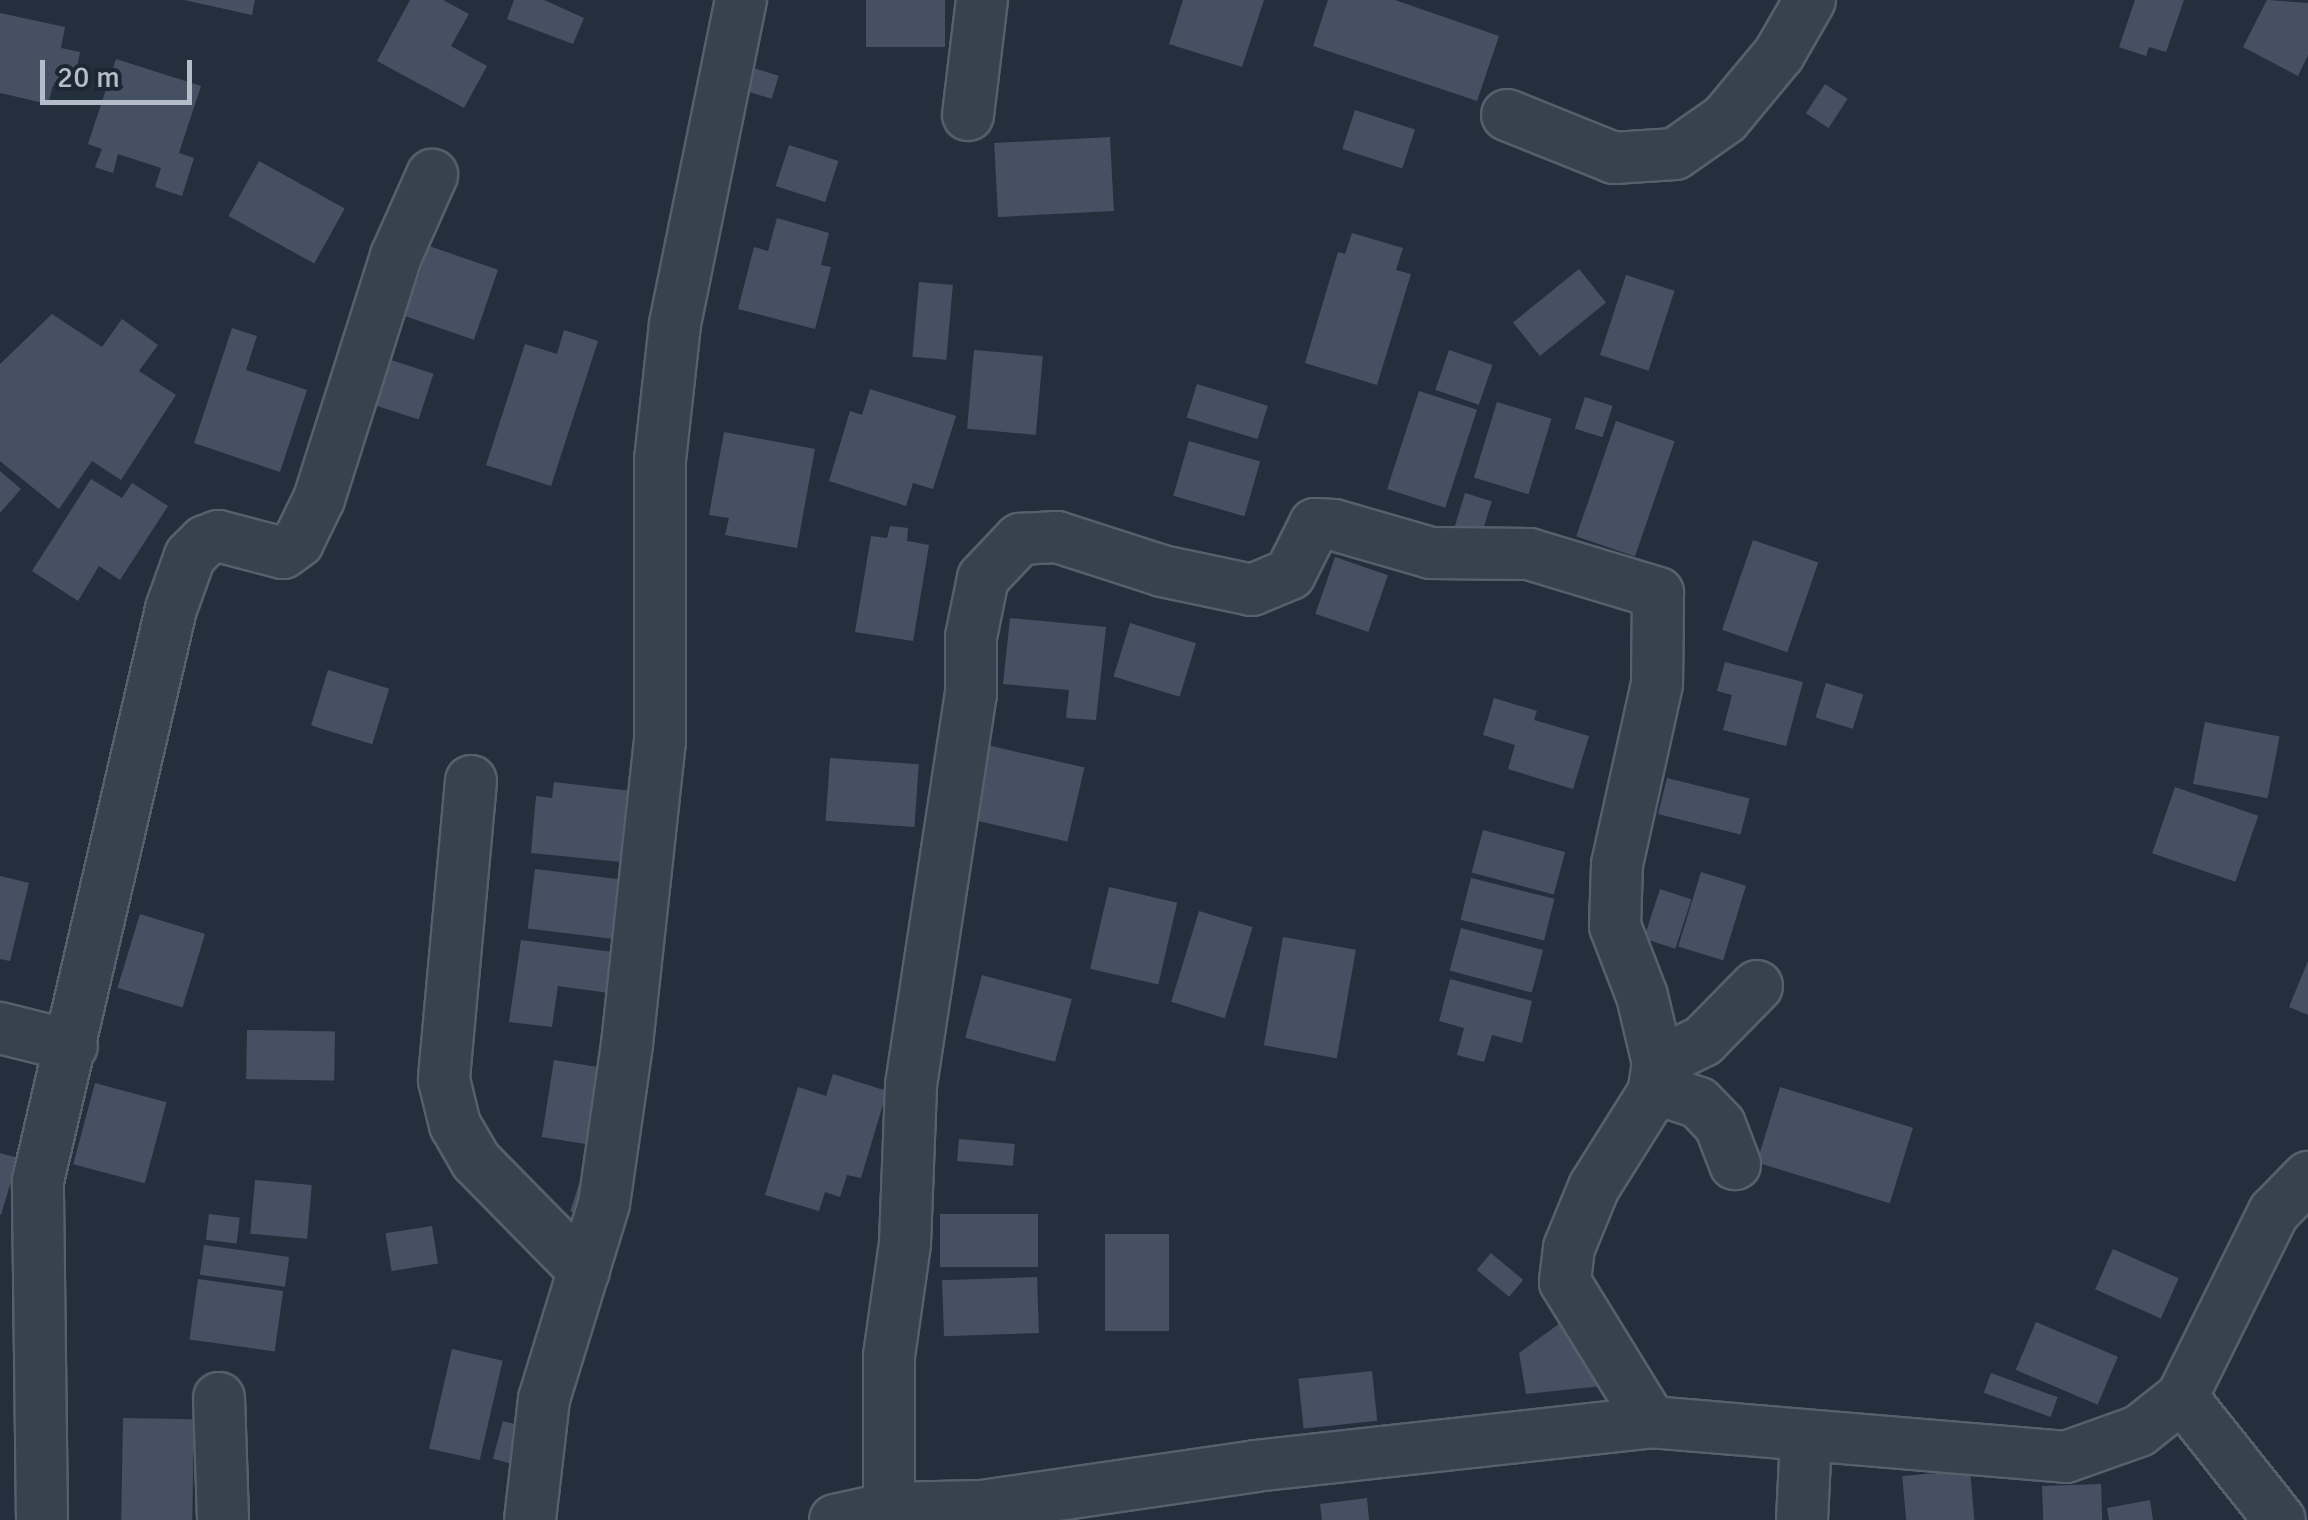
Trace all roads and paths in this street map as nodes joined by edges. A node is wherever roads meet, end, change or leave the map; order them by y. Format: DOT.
graph roads {
  1 [pos="741,0"];
  2 [pos="982,0"];
  3 [pos="1810,0"];
  4 [pos="968,115"];
  5 [pos="1507,115"];
  6 [pos="432,174"];
  7 [pos="471,781"];
  8 [pos="1757,986"];
  9 [pos="0,1028"];
  10 [pos="72,1046"];
  11 [pos="1656,1076"];
  12 [pos="1735,1164"];
  13 [pos="2308,1177"];
  14 [pos="584,1272"];
  15 [pos="2182,1397"];
  16 [pos="219,1398"];
  17 [pos="1651,1422"];
  18 [pos="1806,1437"];
  19 [pos="889,1508"];
  20 [pos="42,1520"];
  21 [pos="223,1520"];
  22 [pos="530,1520"];
  23 [pos="835,1520"];
  24 [pos="1802,1520"];
  25 [pos="2280,1520"];
  1 -- 14 [label="street"];
  2 -- 4 [label="street"];
  3 -- 5 [label="street"];
  6 -- 10 [label="street"];
  7 -- 14 [label="street"];
  8 -- 11 [label="street"];
  9 -- 10 [label="street"];
  10 -- 20 [label="street"];
  11 -- 12 [label="street"];
  11 -- 17 [label="street"];
  11 -- 19 [label="street"];
  13 -- 15 [label="street"];
  14 -- 22 [label="street"];
  15 -- 18 [label="street"];
  15 -- 25 [label="street"];
  16 -- 21 [label="street"];
  17 -- 18 [label="street"];
  17 -- 19 [label="street"];
  18 -- 24 [label="street"];
  19 -- 23 [label="street"];
}
